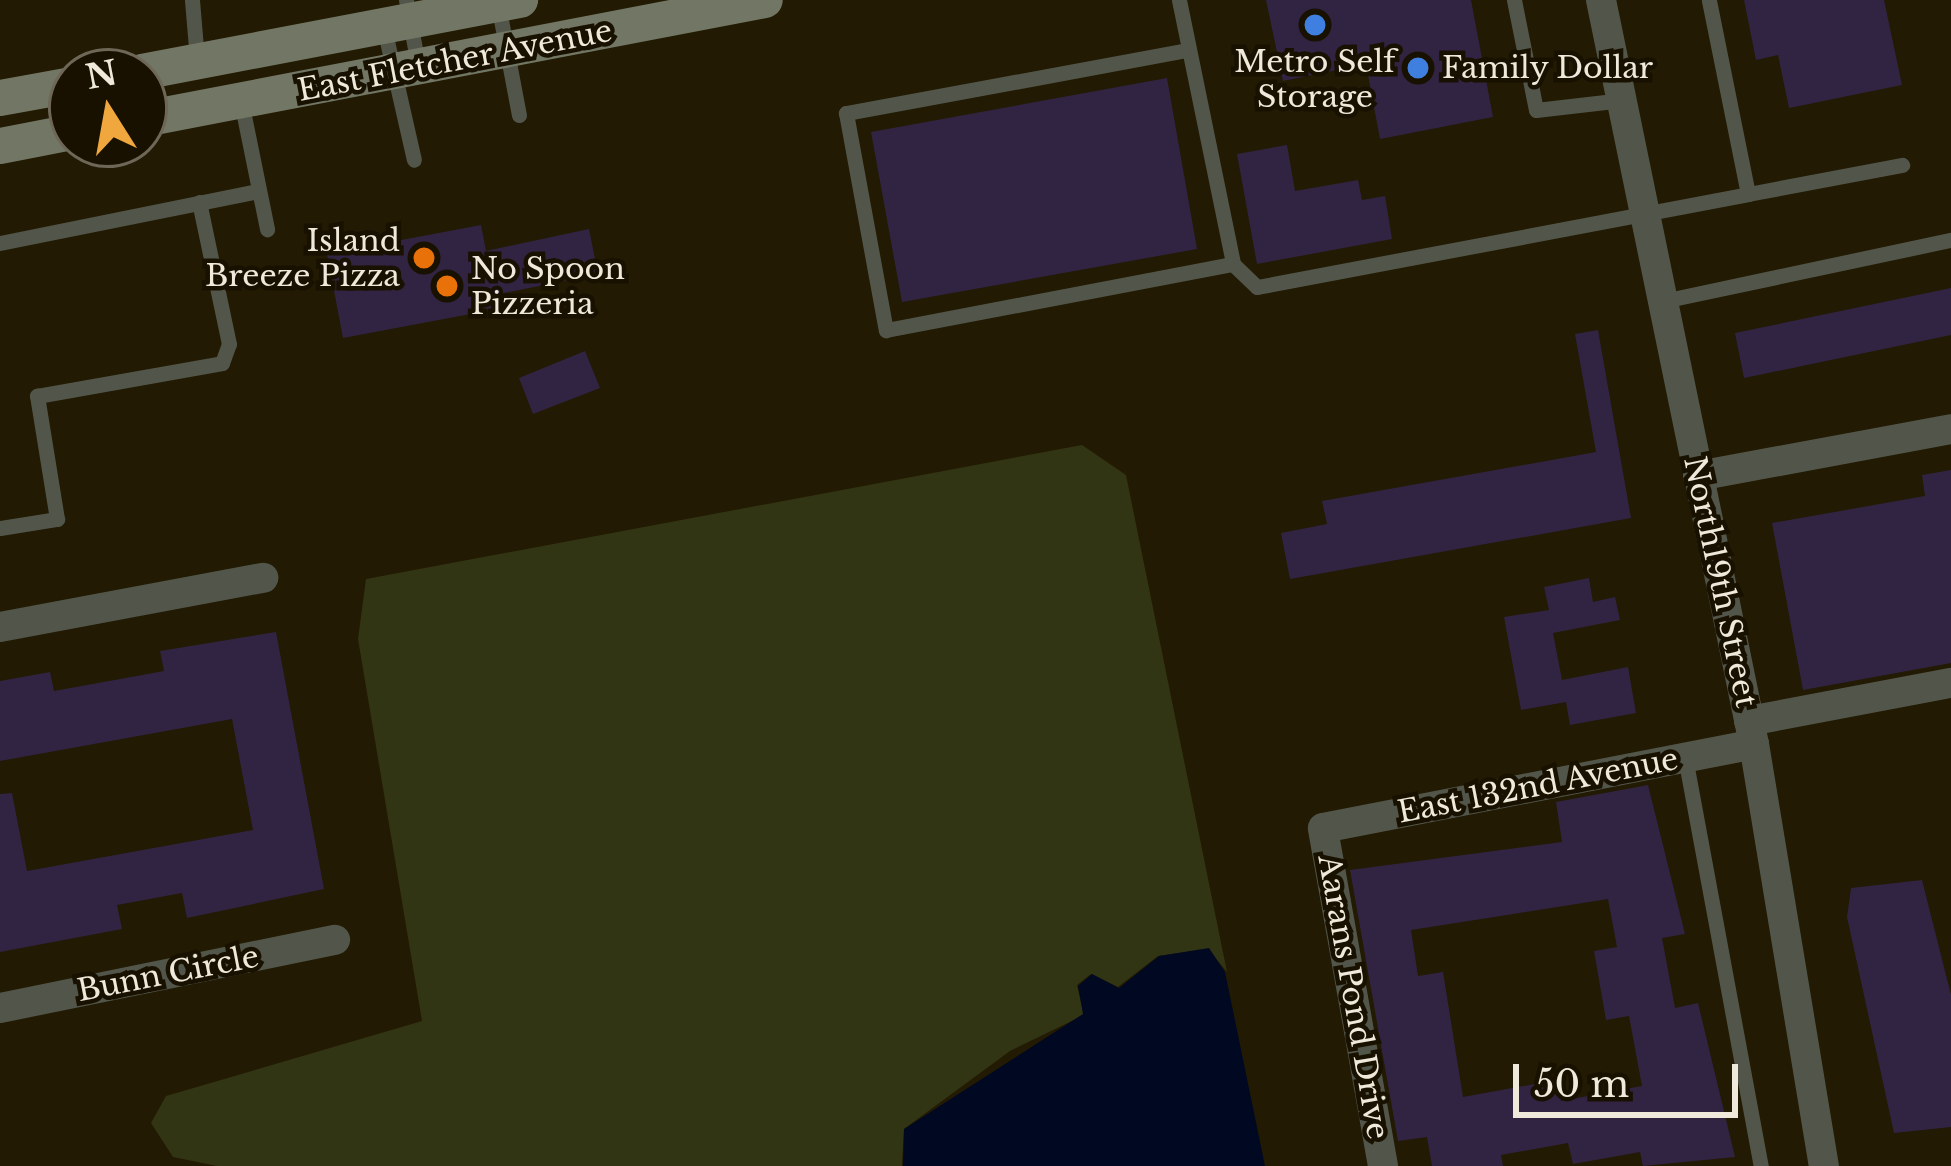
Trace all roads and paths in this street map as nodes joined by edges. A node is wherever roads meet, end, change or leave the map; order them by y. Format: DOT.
graph roads {
  1 [pos="192,0"];
  2 [pos="766,0"];
  3 [pos="1180,0"];
  4 [pos="1514,0"];
  5 [pos="1601,0"];
  6 [pos="1709,0"];
  7 [pos="509,2"];
  8 [pos="591,18"];
  9 [pos="387,20"];
  10 [pos="1187,50"];
  11 [pos="506,51"];
  12 [pos="197,62"];
  13 [pos="168,67"];
  14 [pos="390,73"];
  15 [pos="48,89"];
  16 [pos="0,98"];
  17 [pos="1622,100"];
  18 [pos="241,101"];
  19 [pos="168,115"];
  20 [pos="519,116"];
  21 [pos="48,137"];
  22 [pos="0,146"];
  23 [pos="414,160"];
  24 [pos="1902,165"];
  25 [pos="259,191"];
  26 [pos="1748,194"];
  27 [pos="199,202"];
  28 [pos="1645,215"];
  29 [pos="267,229"];
  30 [pos="1951,240"];
  31 [pos="0,243"];
  32 [pos="1233,264"];
  33 [pos="1663,301"];
  34 [pos="1951,429"];
  35 [pos="1698,476"];
  36 [pos="0,529"];
  37 [pos="263,578"];
  38 [pos="0,627"];
  39 [pos="1951,683"];
  40 [pos="1751,732"];
  41 [pos="1685,757"];
  42 [pos="1323,828"];
  43 [pos="335,940"];
  44 [pos="0,1007"];
  45 [pos="1384,1166"];
  46 [pos="1761,1166"];
  47 [pos="1824,1166"];
  1 -- 12 [label="lane"];
  2 -- 8 [label="main road, East Fletcher Avenue"];
  3 -- 10 [label="lane"];
  4 -- 17 [label="lane"];
  5 -- 17 [label="street, North19th Street"];
  6 -- 26 [label="lane"];
  7 -- 9 [label="main road, East Fletcher Avenue"];
  7 -- 11 [label="lane"];
  8 -- 11 [label="main road, East Fletcher Avenue"];
  9 -- 12 [label="main road, East Fletcher Avenue"];
  9 -- 14 [label="main road"];
  9 -- 14 [label="lane"];
  10 -- 32 [label="lane"];
  10 -- 32 [label="lane"];
  11 -- 14 [label="main road, East Fletcher Avenue"];
  11 -- 20 [label="lane"];
  12 -- 13 [label="main road, East Fletcher Avenue"];
  14 -- 18 [label="main road, East Fletcher Avenue"];
  14 -- 23 [label="lane"];
  15 -- 16 [label="main road"];
  17 -- 28 [label="street, North19th Street"];
  18 -- 19 [label="main road, East Fletcher Avenue"];
  18 -- 25 [label="lane"];
  21 -- 22 [label="main road"];
  24 -- 26 [label="lane"];
  25 -- 27 [label="lane"];
  25 -- 29 [label="lane"];
  26 -- 28 [label="lane"];
  27 -- 31 [label="lane"];
  27 -- 36 [label="lane"];
  28 -- 32 [label="lane"];
  28 -- 33 [label="street, North19th Street"];
  30 -- 33 [label="lane"];
  33 -- 35 [label="street, North19th Street"];
  34 -- 35 [label="street"];
  35 -- 40 [label="street, North19th Street"];
  37 -- 38 [label="street"];
  39 -- 40 [label="street, East 132nd Avenue"];
  40 -- 41 [label="street, East 132nd Avenue"];
  40 -- 47 [label="street, North19th Street"];
  41 -- 42 [label="street, East 132nd Avenue"];
  41 -- 46 [label="lane"];
  42 -- 45 [label="street, Aarans Pond Drive"];
  43 -- 44 [label="street, Bunn Circle"];
}
